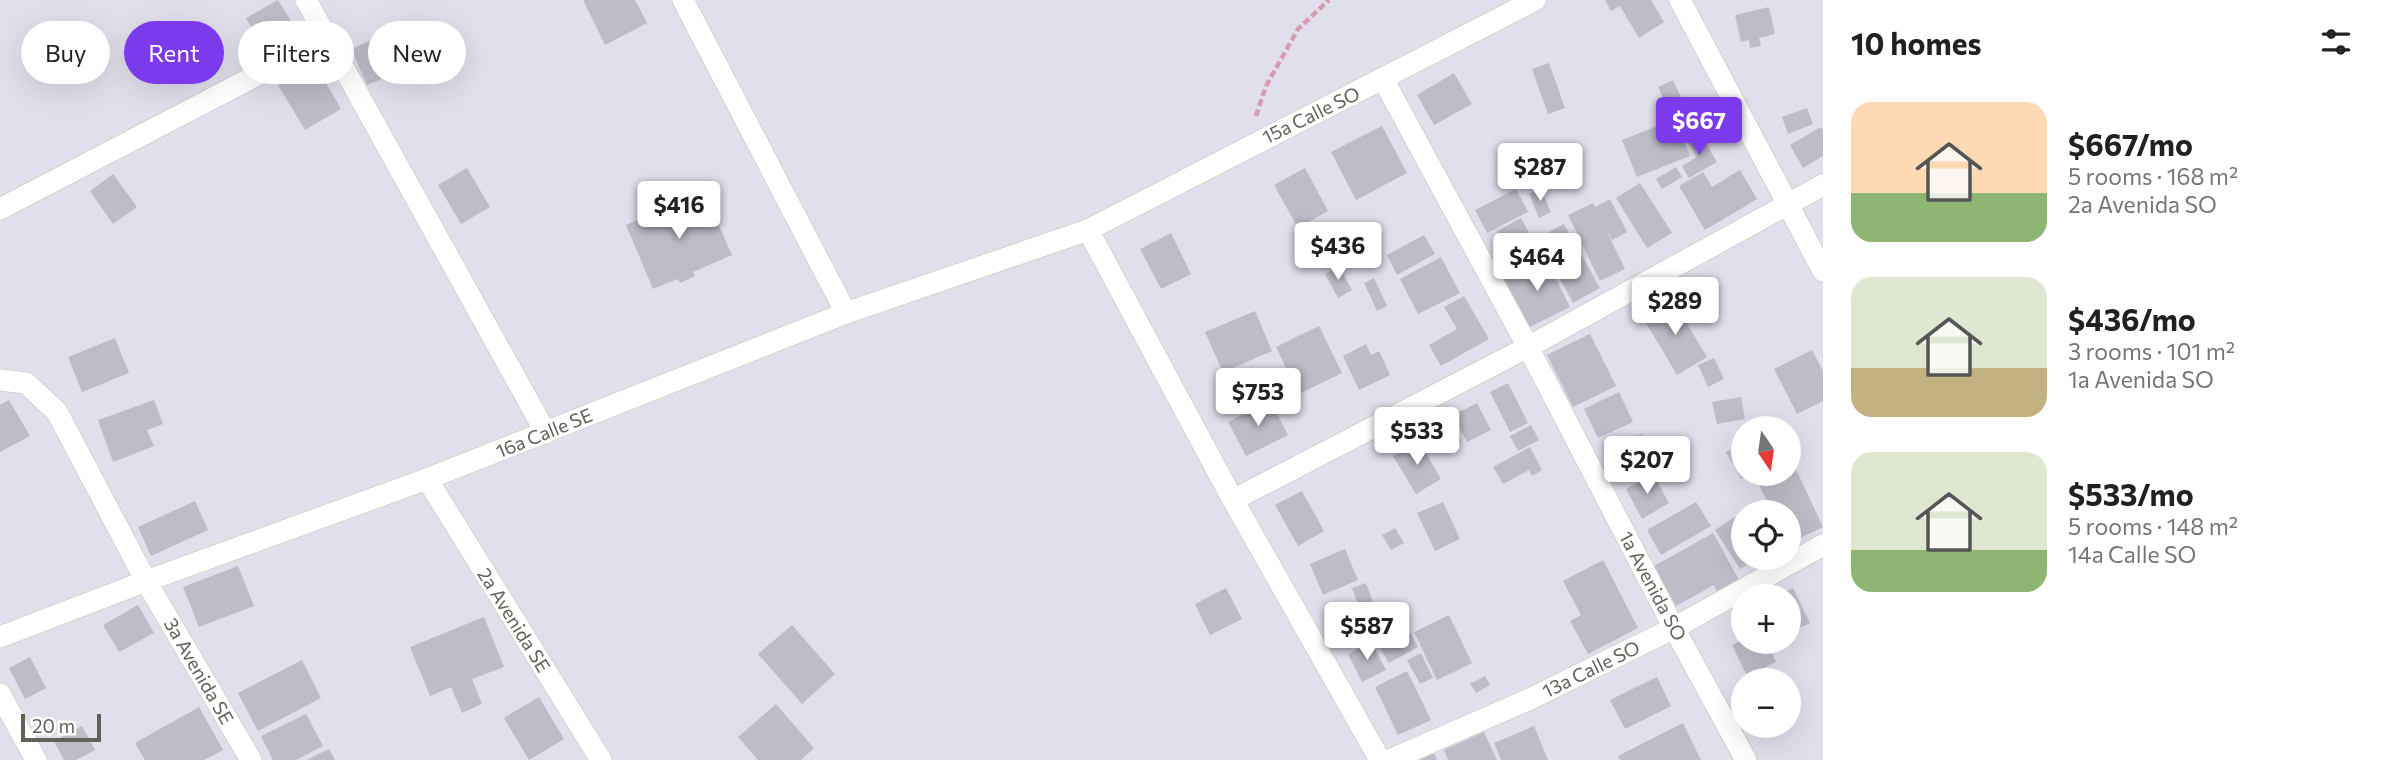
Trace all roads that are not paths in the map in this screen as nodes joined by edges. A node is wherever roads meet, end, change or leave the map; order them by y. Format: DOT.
graph roads {
  1 [pos="306,0"];
  2 [pos="682,0"];
  3 [pos="1535,0"];
  4 [pos="1680,0"];
  5 [pos="318,21"];
  6 [pos="1383,79"];
  7 [pos="240,84"];
  8 [pos="353,84"];
  9 [pos="1823,185"];
  10 [pos="1787,205"];
  11 [pos="0,209"];
  12 [pos="1087,230"];
  13 [pos="1823,271"];
  14 [pos="846,313"];
  15 [pos="1528,347"];
  16 [pos="0,380"];
  17 [pos="546,433"];
  18 [pos="427,479"];
  19 [pos="1233,500"];
  20 [pos="1823,545"];
  21 [pos="146,581"];
  22 [pos="1674,628"];
  23 [pos="0,637"];
  24 [pos="0,694"];
  25 [pos="36,760"];
  26 [pos="251,760"];
  27 [pos="601,760"];
  28 [pos="1380,760"];
  29 [pos="1390,760"];
  30 [pos="1746,760"];
  1 -- 5 [label="street"];
  2 -- 14 [label="street"];
  3 -- 6 [label="street, 15a Calle SO"];
  4 -- 10 [label="street"];
  6 -- 12 [label="street, 15a Calle SO"];
  6 -- 15 [label="street, 1a Avenida SO"];
  7 -- 11 [label="street"];
  8 -- 17 [label="street"];
  9 -- 10 [label="street"];
  10 -- 13 [label="street"];
  10 -- 15 [label="street"];
  12 -- 14 [label="street, 16a Calle SE"];
  12 -- 19 [label="street"];
  14 -- 17 [label="street, 16a Calle SE"];
  15 -- 19 [label="street"];
  15 -- 22 [label="street, 1a Avenida SO"];
  16 -- 21 [label="street, 3a Avenida SE"];
  17 -- 18 [label="street, 16a Calle SE"];
  18 -- 21 [label="street, 16a Calle SE"];
  18 -- 27 [label="street, 2a Avenida SE"];
  19 -- 28 [label="street"];
  20 -- 22 [label="street, 13a Calle SO"];
  21 -- 23 [label="street, 16a Calle SE"];
  21 -- 26 [label="street, 3a Avenida SE"];
  22 -- 29 [label="street, 13a Calle SO"];
  22 -- 30 [label="street, 1a Avenida SO"];
  24 -- 25 [label="street"];
}
